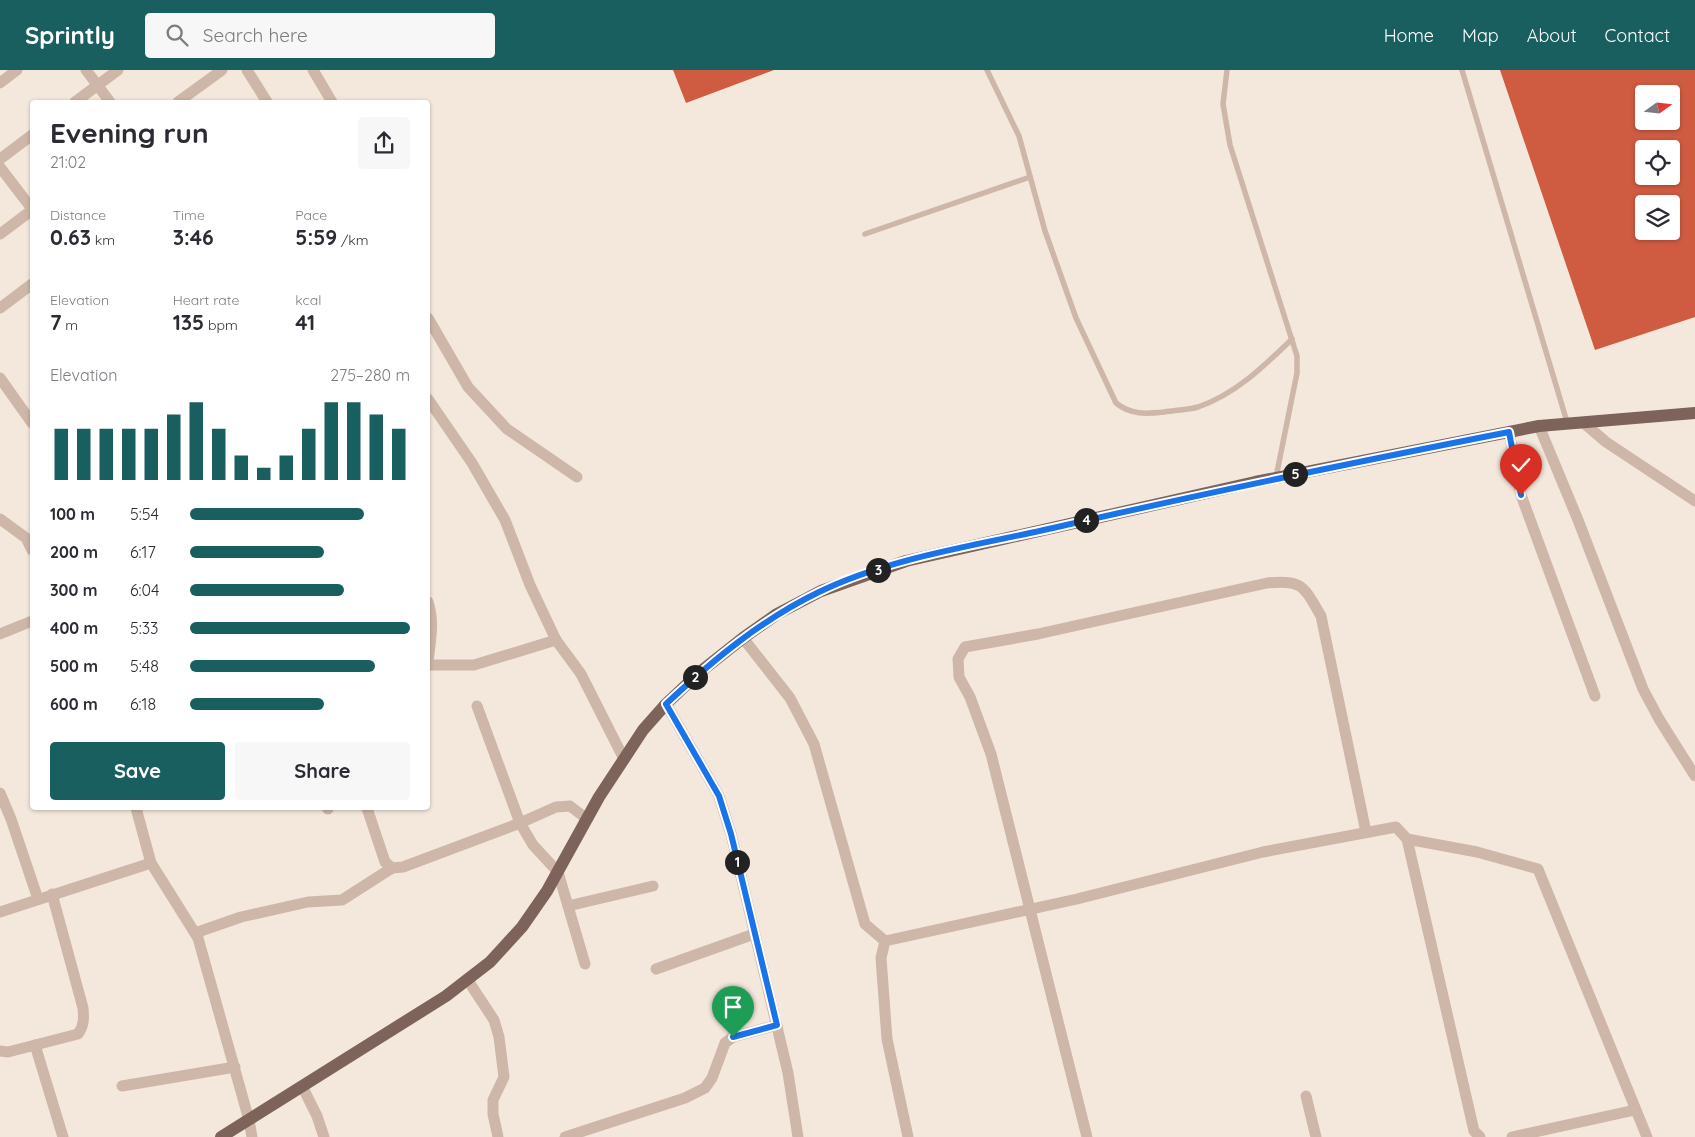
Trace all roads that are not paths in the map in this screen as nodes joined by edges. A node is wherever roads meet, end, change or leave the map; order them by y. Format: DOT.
graph roads {
  1 [pos="17,70"];
  2 [pos="86,70"];
  3 [pos="118,70"];
  4 [pos="222,70"];
  5 [pos="247,70"];
  6 [pos="314,70"];
  7 [pos="987,70"];
  8 [pos="1227,70"];
  9 [pos="1462,70"];
  10 [pos="0,83"];
  11 [pos="97,85"];
  12 [pos="77,100"];
  13 [pos="108,100"];
  14 [pos="181,100"];
  15 [pos="266,100"];
  16 [pos="331,100"];
  17 [pos="30,136"];
  18 [pos="0,159"];
  19 [pos="0,167"];
  20 [pos="1030,178"];
  21 [pos="30,207"];
  22 [pos="30,212"];
  23 [pos="0,234"];
  24 [pos="865,234"];
  25 [pos="30,286"];
  26 [pos="0,308"];
  27 [pos="430,321"];
  28 [pos="1292,339"];
  29 [pos="1,381"];
  30 [pos="430,401"];
  31 [pos="1695,413"];
  32 [pos="30,420"];
  33 [pos="1567,422"];
  34 [pos="1585,424"];
  35 [pos="1539,426"];
  36 [pos="1509,432"];
  37 [pos="577,477"];
  38 [pos="1276,478"];
  39 [pos="1695,501"];
  40 [pos="0,519"];
  41 [pos="30,546"];
  42 [pos="430,608"];
  43 [pos="30,622"];
  44 [pos="0,634"];
  45 [pos="743,638"];
  46 [pos="556,640"];
  47 [pos="430,646"];
  48 [pos="430,664"];
  49 [pos="1596,696"];
  50 [pos="666,704"];
  51 [pos="477,706"];
  52 [pos="624,758"];
  53 [pos="1695,776"];
  54 [pos="0,793"];
  55 [pos="137,810"];
  56 [pos="368,810"];
  57 [pos="587,819"];
  58 [pos="520,823"];
  59 [pos="1366,832"];
  60 [pos="1407,839"];
  61 [pos="151,863"];
  62 [pos="392,868"];
  63 [pos="558,872"];
  64 [pos="653,886"];
  65 [pos="52,894"];
  66 [pos="38,899"];
  67 [pos="568,906"];
  68 [pos="1030,910"];
  69 [pos="0,912"];
  70 [pos="195,933"];
  71 [pos="754,934"];
  72 [pos="884,941"];
  73 [pos="585,964"];
  74 [pos="656,969"];
  75 [pos="467,979"];
  76 [pos="777,1025"];
  77 [pos="35,1045"];
  78 [pos="0,1050"];
  79 [pos="235,1067"];
  80 [pos="122,1086"];
  81 [pos="302,1086"];
  82 [pos="1306,1096"];
  83 [pos="1635,1110"];
  84 [pos="249,1120"];
  85 [pos="63,1137"];
  86 [pos="221,1137"];
  87 [pos="252,1137"];
  88 [pos="324,1137"];
  89 [pos="498,1137"];
  90 [pos="565,1137"];
  91 [pos="798,1137"];
  92 [pos="908,1137"];
  93 [pos="1087,1137"];
  94 [pos="1316,1137"];
  95 [pos="1480,1137"];
  96 [pos="1512,1137"];
  97 [pos="1646,1137"];
  1 -- 10 [label="street"];
  2 -- 11 [label="street"];
  3 -- 11 [label="street"];
  4 -- 14 [label="street"];
  5 -- 15 [label="street"];
  6 -- 16 [label="street"];
  7 -- 20 [label="lane"];
  8 -- 28 [label="lane"];
  9 -- 33 [label="lane"];
  11 -- 12 [label="street"];
  11 -- 13 [label="street"];
  17 -- 18 [label="street"];
  19 -- 21 [label="street"];
  20 -- 24 [label="lane"];
  20 -- 28 [label="lane"];
  22 -- 23 [label="street"];
  25 -- 26 [label="street"];
  27 -- 37 [label="street"];
  28 -- 38 [label="lane"];
  29 -- 32 [label="street"];
  30 -- 46 [label="street"];
  31 -- 34 [label="main road"];
  33 -- 34 [label="main road"];
  33 -- 35 [label="main road"];
  34 -- 39 [label="street"];
  35 -- 36 [label="main road"];
  35 -- 53 [label="street"];
  36 -- 38 [label="main road"];
  36 -- 49 [label="street"];
  38 -- 45 [label="main road"];
  40 -- 41 [label="street"];
  42 -- 47 [label="street"];
  43 -- 44 [label="street"];
  45 -- 50 [label="main road"];
  45 -- 72 [label="street"];
  46 -- 48 [label="street"];
  46 -- 52 [label="street"];
  50 -- 52 [label="main road"];
  50 -- 71 [label="street"];
  51 -- 58 [label="street"];
  52 -- 57 [label="main road"];
  54 -- 66 [label="street"];
  55 -- 61 [label="street"];
  56 -- 62 [label="street"];
  57 -- 58 [label="street"];
  57 -- 63 [label="main road"];
  58 -- 62 [label="street"];
  58 -- 63 [label="street"];
  59 -- 60 [label="street"];
  59 -- 68 [label="street"];
  59 -- 68 [label="street"];
  60 -- 83 [label="street"];
  60 -- 95 [label="street"];
  61 -- 65 [label="street"];
  61 -- 70 [label="street"];
  62 -- 70 [label="street"];
  63 -- 67 [label="street"];
  63 -- 75 [label="main road"];
  64 -- 67 [label="street"];
  65 -- 66 [label="street"];
  65 -- 77 [label="street"];
  66 -- 69 [label="street"];
  67 -- 73 [label="street"];
  68 -- 72 [label="street"];
  68 -- 93 [label="street"];
  70 -- 79 [label="street"];
  71 -- 74 [label="street"];
  71 -- 76 [label="street"];
  72 -- 92 [label="street"];
  75 -- 81 [label="main road"];
  75 -- 89 [label="street"];
  76 -- 90 [label="street"];
  76 -- 91 [label="street"];
  77 -- 78 [label="street"];
  77 -- 85 [label="street"];
  79 -- 80 [label="street"];
  79 -- 84 [label="street"];
  81 -- 84 [label="main road"];
  81 -- 88 [label="street"];
  82 -- 94 [label="street"];
  83 -- 96 [label="street"];
  83 -- 97 [label="street"];
  84 -- 86 [label="main road"];
  84 -- 87 [label="street"];
}
